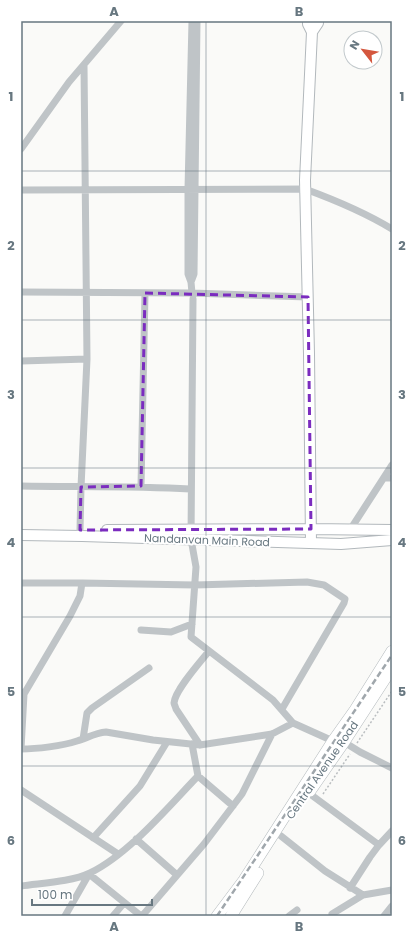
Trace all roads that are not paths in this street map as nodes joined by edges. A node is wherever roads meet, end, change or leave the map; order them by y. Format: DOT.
graph roads {
  1 [pos="121,21"];
  2 [pos="192,21"];
  3 [pos="197,21"];
  4 [pos="308,21"];
  5 [pos="318,21"];
  6 [pos="312,32"];
  7 [pos="84,65"];
  8 [pos="21,149"];
  9 [pos="191,189"];
  10 [pos="305,189"];
  11 [pos="21,190"];
  12 [pos="86,190"];
  13 [pos="392,229"];
  14 [pos="21,292"];
  15 [pos="86,293"];
  16 [pos="145,293"];
  17 [pos="192,296"];
  18 [pos="308,297"];
  19 [pos="87,359"];
  20 [pos="21,361"];
  21 [pos="392,465"];
  22 [pos="384,478"];
  23 [pos="392,478"];
  24 [pos="21,486"];
  25 [pos="140,486"];
  26 [pos="81,487"];
  27 [pos="190,489"];
  28 [pos="21,528"];
  29 [pos="311,529"];
  30 [pos="80,530"];
  31 [pos="350,530"];
  32 [pos="392,530"];
  33 [pos="191,534"];
  34 [pos="21,535"];
  35 [pos="392,540"];
  36 [pos="311,543"];
  37 [pos="21,583"];
  38 [pos="82,583"];
  39 [pos="195,585"];
  40 [pos="192,624"];
  41 [pos="141,630"];
  42 [pos="209,651"];
  43 [pos="392,651"];
  44 [pos="149,668"];
  45 [pos="392,668"];
  46 [pos="22,693"];
  47 [pos="282,709"];
  48 [pos="293,723"];
  49 [pos="272,734"];
  50 [pos="83,739"];
  51 [pos="333,741"];
  52 [pos="166,742"];
  53 [pos="344,742"];
  54 [pos="192,744"];
  55 [pos="200,745"];
  56 [pos="21,749"];
  57 [pos="391,766"];
  58 [pos="198,776"];
  59 [pos="21,790"];
  60 [pos="306,792"];
  61 [pos="233,806"];
  62 [pos="392,831"];
  63 [pos="281,836"];
  64 [pos="93,838"];
  65 [pos="136,839"];
  66 [pos="379,845"];
  67 [pos="118,854"];
  68 [pos="88,874"];
  69 [pos="177,875"];
  70 [pos="21,886"];
  71 [pos="350,888"];
  72 [pos="392,890"];
  73 [pos="363,895"];
  74 [pos="124,902"];
  75 [pos="392,906"];
  76 [pos="297,910"];
  77 [pos="332,915"];
  78 [pos="64,916"];
  79 [pos="114,916"];
  80 [pos="142,916"];
  81 [pos="217,916"];
  82 [pos="231,916"];
  83 [pos="289,916"];
  84 [pos="384,916"];
  1 -- 7 [label="street"];
  2 -- 9 [label="street"];
  3 -- 9 [label="street"];
  4 -- 6 [label="main road"];
  5 -- 6 [label="main road"];
  6 -- 10 [label="main road"];
  7 -- 8 [label="street"];
  7 -- 12 [label="street"];
  9 -- 10 [label="street"];
  9 -- 12 [label="street"];
  9 -- 17 [label="street"];
  10 -- 13 [label="street"];
  10 -- 18 [label="main road"];
  11 -- 12 [label="street"];
  12 -- 15 [label="street"];
  14 -- 15 [label="street"];
  15 -- 16 [label="street"];
  15 -- 19 [label="street"];
  16 -- 17 [label="street"];
  16 -- 25 [label="street"];
  17 -- 18 [label="street"];
  17 -- 27 [label="street"];
  18 -- 29 [label="main road"];
  19 -- 20 [label="street"];
  19 -- 26 [label="street"];
  21 -- 22 [label="street"];
  22 -- 23 [label="street"];
  22 -- 31 [label="street"];
  24 -- 26 [label="street"];
  25 -- 26 [label="street"];
  25 -- 27 [label="street"];
  26 -- 30 [label="street"];
  27 -- 33 [label="street"];
  28 -- 30 [label="main road"];
  29 -- 31 [label="main road"];
  29 -- 33 [label="main road"];
  29 -- 36 [label="main road"];
  30 -- 33 [label="main road"];
  31 -- 32 [label="main road"];
  33 -- 34 [label="main road, Nandanvan Main Road"];
  33 -- 36 [label="main road, Nandanvan Main Road"];
  33 -- 39 [label="street"];
  35 -- 36 [label="main road, Nandanvan Main Road"];
  37 -- 38 [label="street"];
  38 -- 39 [label="street"];
  38 -- 46 [label="street"];
  39 -- 40 [label="street"];
  39 -- 47 [label="street"];
  40 -- 41 [label="street"];
  40 -- 42 [label="street"];
  42 -- 47 [label="street"];
  42 -- 55 [label="street"];
  43 -- 51 [label="main road"];
  44 -- 50 [label="street"];
  45 -- 53 [label="main road, Central Avenue Road"];
  46 -- 56 [label="street"];
  47 -- 48 [label="street"];
  48 -- 49 [label="street"];
  48 -- 51 [label="street"];
  49 -- 55 [label="street"];
  49 -- 61 [label="street"];
  50 -- 52 [label="street"];
  50 -- 56 [label="street"];
  51 -- 53 [label="street"];
  51 -- 81 [label="main road"];
  52 -- 54 [label="street"];
  52 -- 64 [label="street"];
  53 -- 57 [label="street"];
  53 -- 60 [label="main road, Central Avenue Road"];
  54 -- 55 [label="street"];
  54 -- 58 [label="street"];
  58 -- 61 [label="street"];
  58 -- 65 [label="street"];
  59 -- 64 [label="street"];
  60 -- 63 [label="main road, Central Avenue Road"];
  60 -- 66 [label="street"];
  61 -- 69 [label="street"];
  62 -- 66 [label="street"];
  63 -- 71 [label="street"];
  63 -- 82 [label="main road, Central Avenue Road"];
  64 -- 67 [label="street"];
  65 -- 67 [label="street"];
  65 -- 69 [label="street"];
  66 -- 71 [label="street"];
  67 -- 68 [label="street"];
  68 -- 70 [label="street"];
  68 -- 74 [label="street"];
  68 -- 78 [label="street"];
  69 -- 80 [label="street"];
  71 -- 73 [label="street"];
  72 -- 73 [label="street"];
  73 -- 77 [label="street"];
  74 -- 79 [label="street"];
  74 -- 80 [label="street"];
  75 -- 84 [label="street"];
  76 -- 83 [label="street"];
}
